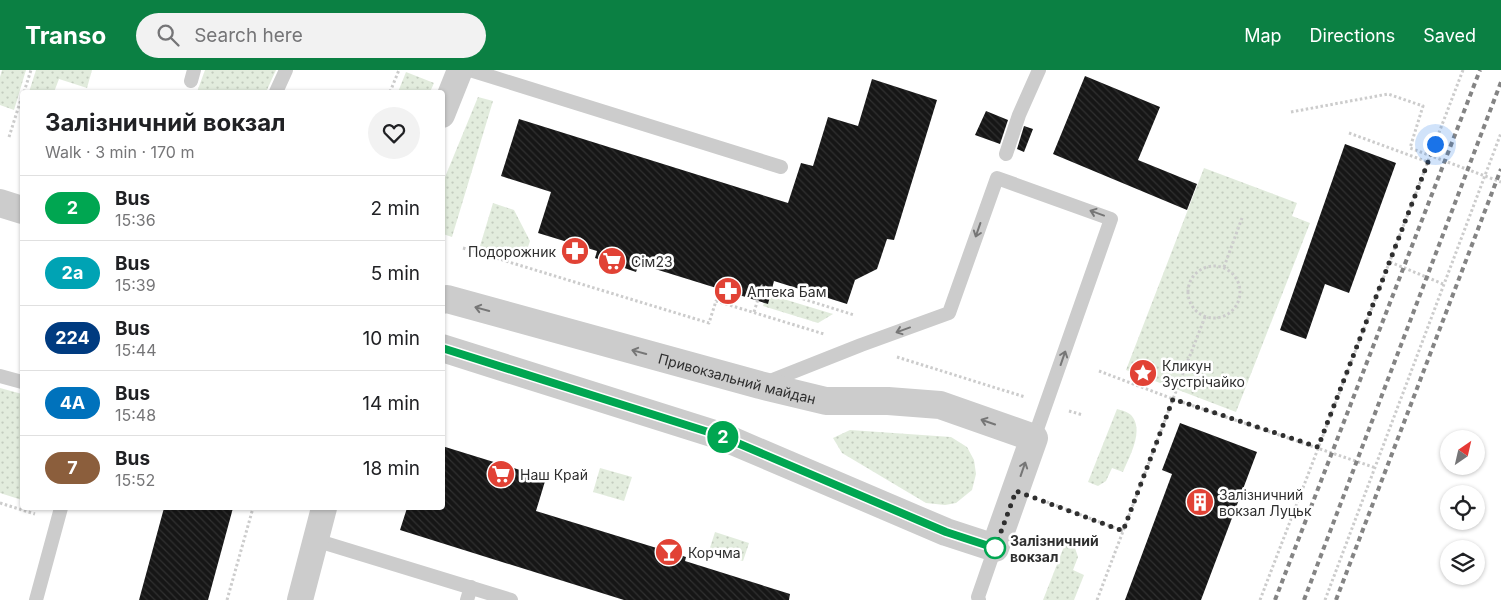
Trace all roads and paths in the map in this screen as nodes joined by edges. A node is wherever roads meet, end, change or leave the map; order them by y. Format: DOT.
graph roads {
  1 [pos="31,70"];
  2 [pos="286,70"];
  3 [pos="399,70"];
  4 [pos="460,70"];
  5 [pos="470,70"];
  6 [pos="1039,70"];
  7 [pos="1464,70"];
  8 [pos="24,90"];
  9 [pos="277,90"];
  10 [pos="391,90"];
  11 [pos="20,103"];
  12 [pos="445,108"];
  13 [pos="1291,112"];
  14 [pos="1349,133"];
  15 [pos="1501,133"];
  16 [pos="9,137"];
  17 [pos="1006,154"];
  18 [pos="1428,162"];
  19 [pos="781,167"];
  20 [pos="1501,182"];
  21 [pos="0,203"];
  22 [pos="20,209"];
  23 [pos="1242,218"];
  24 [pos="463,248"];
  25 [pos="1390,262"];
  26 [pos="1224,266"];
  27 [pos="1443,284"];
  28 [pos="445,299"];
  29 [pos="754,312"];
  30 [pos="854,315"];
  31 [pos="1205,317"];
  32 [pos="861,345"];
  33 [pos="445,349"];
  34 [pos="1099,371"];
  35 [pos="0,376"];
  36 [pos="20,381"];
  37 [pos="760,385"];
  38 [pos="1173,399"];
  39 [pos="1046,404"];
  40 [pos="1083,415"];
  41 [pos="1034,438"];
  42 [pos="1318,447"];
  43 [pos="1376,468"];
  44 [pos="1016,491"];
  45 [pos="0,503"];
  46 [pos="20,507"];
  47 [pos="38,510"];
  48 [pos="252,510"];
  49 [pos="323,510"];
  50 [pos="59,514"];
  51 [pos="1123,531"];
  52 [pos="315,540"];
  53 [pos="995,548"];
  54 [pos="469,594"];
  55 [pos="36,600"];
  56 [pos="227,600"];
  57 [pos="300,600"];
  58 [pos="511,600"];
  59 [pos="979,600"];
  60 [pos="1097,600"];
  61 [pos="1260,600"];
  62 [pos="1325,600"];
  1 -- 8 [label="path"];
  2 -- 9 [label="lane"];
  3 -- 10 [label="path"];
  4 -- 12 [label="street"];
  5 -- 19 [label="lane"];
  6 -- 17 [label="lane"];
  7 -- 18 [label="path"];
  11 -- 16 [label="path"];
  13 -- 20 [label="path"];
  14 -- 18 [label="path"];
  15 -- 27 [label="path"];
  18 -- 25 [label="path"];
  21 -- 22 [label="street"];
  23 -- 26 [label="path"];
  24 -- 29 [label="path"];
  25 -- 27 [label="path"];
  25 -- 42 [label="path"];
  26 -- 31 [label="path"];
  26 -- 31 [label="path"];
  27 -- 43 [label="path"];
  37 -- 28 [label="street, Привокзальний майдан, one-way"];
  29 -- 30 [label="path"];
  29 -- 32 [label="path"];
  31 -- 38 [label="path"];
  32 -- 37 [label="lane"];
  32 -- 39 [label="path"];
  39 -- 32 [label="lane, one-way"];
  33 -- 53 [label="street"];
  34 -- 38 [label="path"];
  35 -- 36 [label="lane"];
  41 -- 37 [label="street, Привокзальний майдан, one-way"];
  38 -- 42 [label="path"];
  38 -- 51 [label="path"];
  39 -- 40 [label="path"];
  39 -- 41 [label="lane"];
  44 -- 41 [label="street, one-way"];
  42 -- 43 [label="path"];
  42 -- 61 [label="path"];
  43 -- 62 [label="path"];
  44 -- 51 [label="path"];
  44 -- 53 [label="street"];
  45 -- 46 [label="path"];
  47 -- 50 [label="path"];
  48 -- 56 [label="path"];
  49 -- 52 [label="street"];
  50 -- 55 [label="lane"];
  51 -- 60 [label="path"];
  52 -- 54 [label="lane"];
  52 -- 57 [label="street"];
  53 -- 59 [label="lane"];
  54 -- 58 [label="lane"];
}
